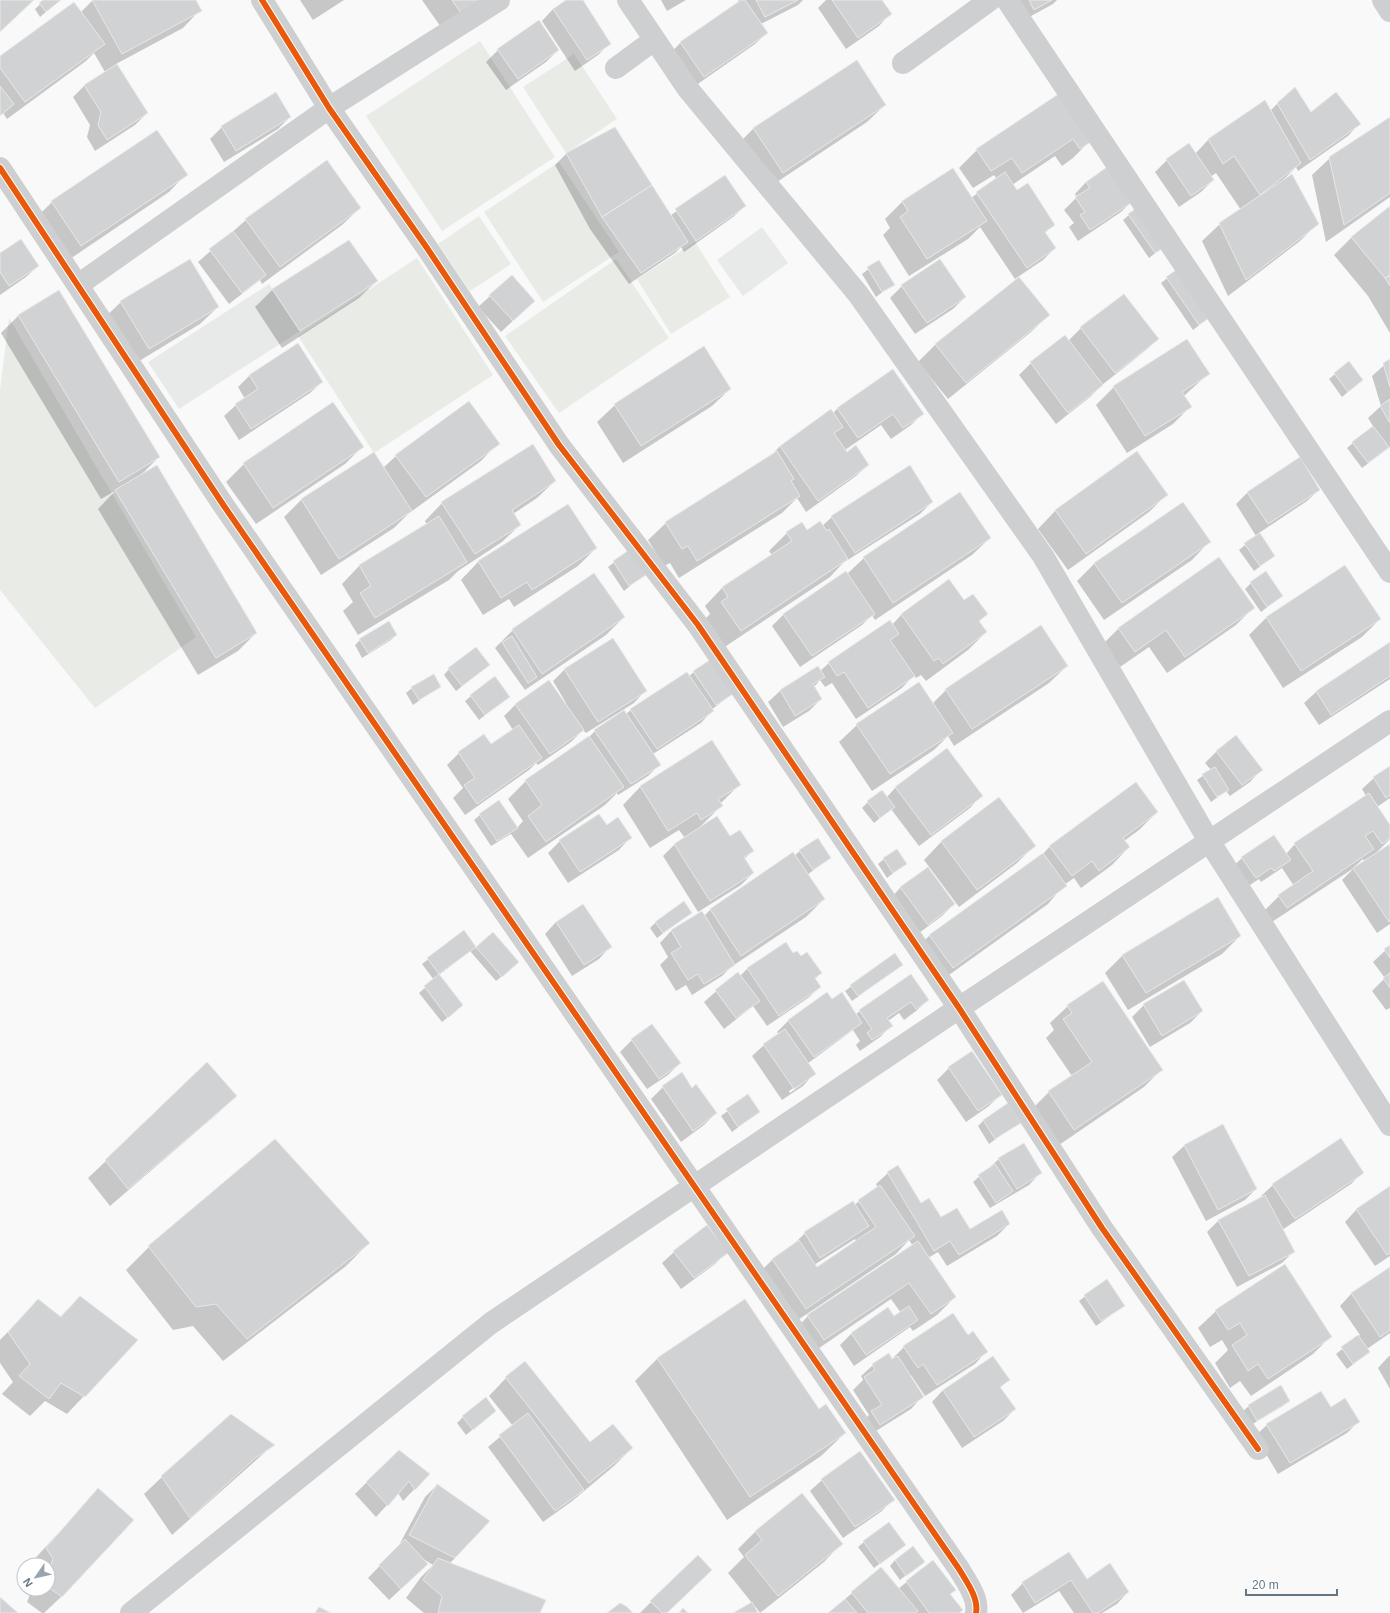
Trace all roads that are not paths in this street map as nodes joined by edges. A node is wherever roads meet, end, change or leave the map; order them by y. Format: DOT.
graph roads {
  1 [pos="262,0"];
  2 [pos="499,0"];
  3 [pos="628,0"];
  4 [pos="990,0"];
  5 [pos="1007,0"];
  6 [pos="1383,0"];
  7 [pos="1390,11"];
  8 [pos="654,40"];
  9 [pos="903,63"];
  10 [pos="616,68"];
  11 [pos="329,108"];
  12 [pos="0,168"];
  13 [pos="78,285"];
  14 [pos="1390,572"];
  15 [pos="1390,721"];
  16 [pos="1208,841"];
  17 [pos="959,1008"];
  18 [pos="1390,1125"];
  19 [pos="696,1186"];
  20 [pos="1258,1449"];
  21 [pos="131,1613"];
  22 [pos="976,1613"];
  1 -- 11 [label="street"];
  2 -- 11 [label="street"];
  3 -- 8 [label="street"];
  4 -- 9 [label="street"];
  5 -- 14 [label="street"];
  6 -- 7 [label="street"];
  8 -- 10 [label="street"];
  8 -- 16 [label="street"];
  11 -- 13 [label="street"];
  11 -- 17 [label="street"];
  12 -- 13 [label="street"];
  13 -- 19 [label="street"];
  15 -- 16 [label="street"];
  16 -- 17 [label="street"];
  16 -- 18 [label="street"];
  17 -- 19 [label="street"];
  17 -- 20 [label="street"];
  19 -- 21 [label="street"];
  19 -- 22 [label="street"];
}
